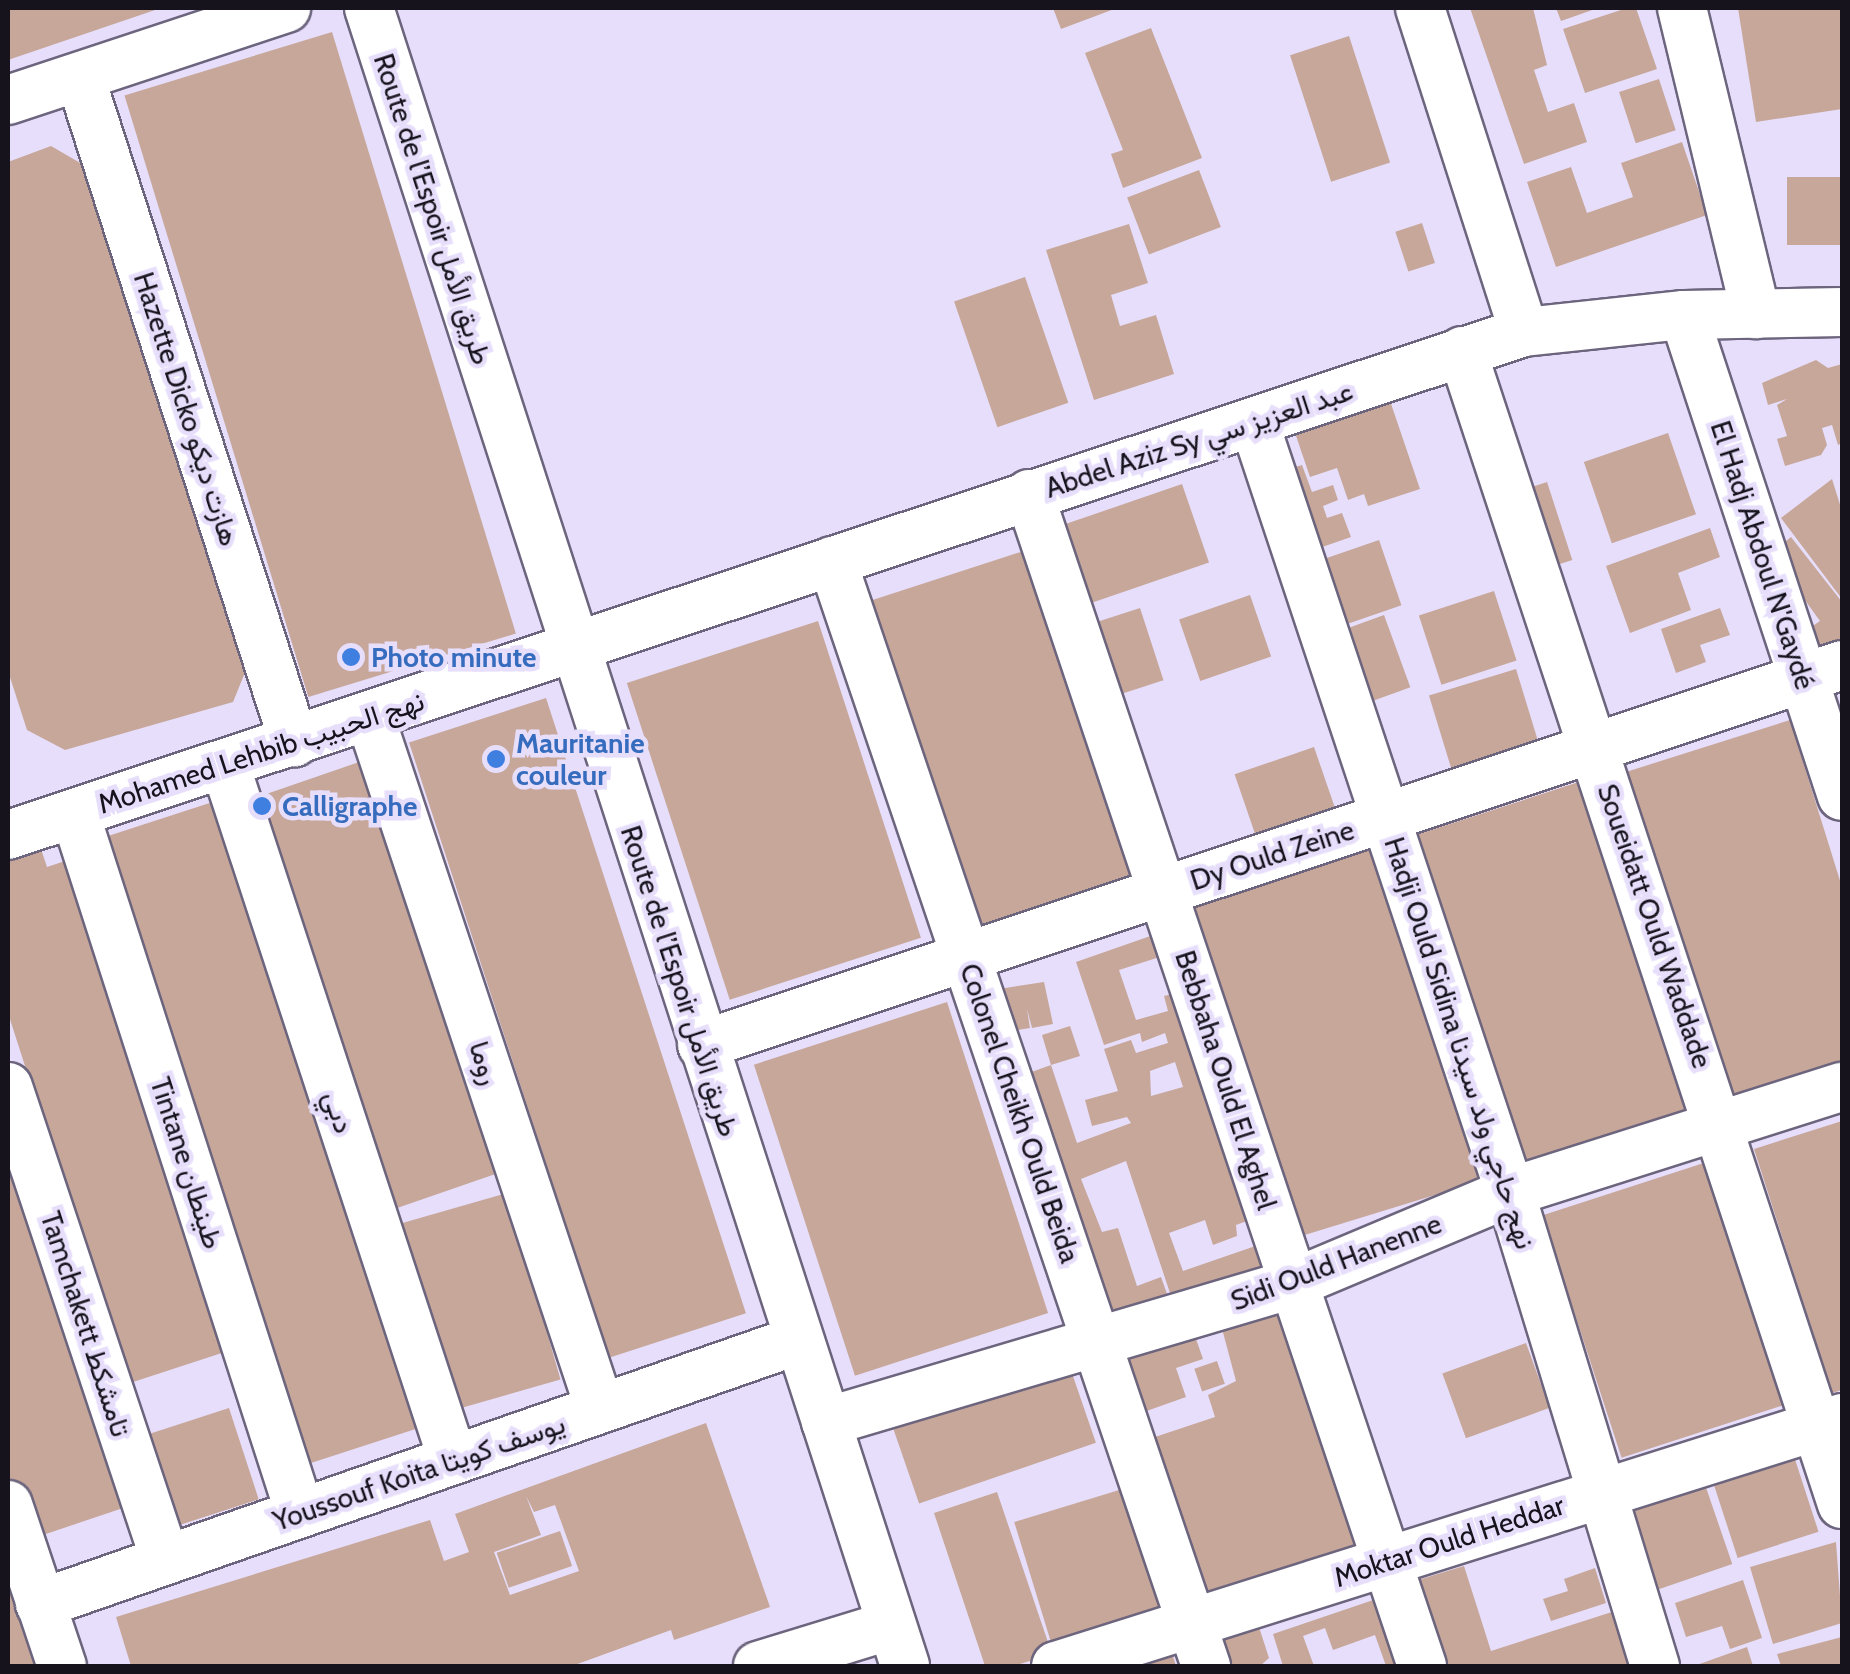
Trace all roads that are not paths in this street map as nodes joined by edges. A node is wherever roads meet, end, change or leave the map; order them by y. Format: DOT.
graph roads {
  1 [pos="286,8"];
  2 [pos="369,8"];
  3 [pos="1420,8"];
  4 [pos="1682,8"];
  5 [pos="80,77"];
  6 [pos="8,100"];
  7 [pos="1842,312"];
  8 [pos="1756,314"];
  9 [pos="1684,315"];
  10 [pos="1524,332"];
  11 [pos="1462,350"];
  12 [pos="1254,422"];
  13 [pos="1029,494"];
  14 [pos="832,561"];
  15 [pos="572,651"];
  16 [pos="1823,672"];
  17 [pos="370,717"];
  18 [pos="294,742"];
  19 [pos="1595,748"];
  20 [pos="225,764"];
  21 [pos="1842,796"];
  22 [pos="75,814"];
  23 [pos="1386,818"];
  24 [pos="8,835"];
  25 [pos="1163,892"];
  26 [pos="968,957"];
  27 [pos="702,1045"];
  28 [pos="1842,1087"];
  29 [pos="8,1088"];
  30 [pos="1722,1126"];
  31 [pos="1510,1192"];
  32 [pos="1294,1284"];
  33 [pos="798,1340"];
  34 [pos="1097,1342"];
  35 [pos="600,1409"];
  36 [pos="826,1422"];
  37 [pos="1830,1422"];
  38 [pos="453,1460"];
  39 [pos="1602,1491"];
  40 [pos="1842,1504"];
  41 [pos="8,1505"];
  42 [pos="300,1513"];
  43 [pos="165,1560"];
  44 [pos="1387,1562"];
  45 [pos="40,1604"];
  46 [pos="1199,1645"];
  47 [pos="898,1646"];
  48 [pos="62,1666"];
  49 [pos="758,1666"];
  50 [pos="1056,1666"];
  51 [pos="1422,1666"];
  52 [pos="1655,1666"];
  1 -- 5 [label="street"];
  2 -- 15 [label="street, Route de l’Espoir طريق الأمل"];
  3 -- 10 [label="street"];
  4 -- 8 [label="street"];
  5 -- 6 [label="street"];
  5 -- 18 [label="street, Hazette Dicko هازت ديكو"];
  7 -- 8 [label="street, Abdel Aziz Sy عبد العزيز سي"];
  8 -- 9 [label="street, Abdel Aziz Sy عبد العزيز سي"];
  9 -- 10 [label="street, Abdel Aziz Sy عبد العزيز سي"];
  9 -- 16 [label="street, El Hadj Abdoul N'Gaydé"];
  10 -- 11 [label="street, Abdel Aziz Sy عبد العزيز سي"];
  11 -- 12 [label="street, Abdel Aziz Sy عبد العزيز سي"];
  11 -- 19 [label="street, Soueidatt Ould Waddade"];
  12 -- 13 [label="street, Abdel Aziz Sy عبد العزيز سي"];
  12 -- 23 [label="street, Hadji Ould Sidina نهج حاجي ولد سيدنا"];
  13 -- 14 [label="street, Abdel Aziz Sy عبد العزيز سي"];
  13 -- 25 [label="street, Bebbaha Ould El Aghel"];
  14 -- 15 [label="street, Abdel Aziz Sy عبد العزيز سي"];
  14 -- 26 [label="street, Colonel Cheikh Ould Beida"];
  15 -- 17 [label="street, Mohamed Lehbib نهج الحبيب"];
  15 -- 27 [label="street, Route de l’Espoir طريق الأمل"];
  16 -- 19 [label="street, Dy Ould Zeine"];
  16 -- 21 [label="street, El Hadj Abdoul N'Gaydé"];
  17 -- 18 [label="street, Mohamed Lehbib نهج الحبيب"];
  17 -- 35 [label="street, روما"];
  18 -- 20 [label="street, Mohamed Lehbib نهج الحبيب"];
  19 -- 23 [label="street, Dy Ould Zeine"];
  19 -- 30 [label="street, Soueidatt Ould Waddade"];
  20 -- 22 [label="street, Mohamed Lehbib نهج الحبيب"];
  20 -- 38 [label="street, دبي"];
  22 -- 24 [label="street, Mohamed Lehbib نهج الحبيب"];
  22 -- 42 [label="street, Tintane طينطان"];
  23 -- 25 [label="street, Dy Ould Zeine"];
  23 -- 31 [label="street, Hadji Ould Sidina نهج حاجي ولد سيدنا"];
  25 -- 26 [label="street, Dy Ould Zeine"];
  25 -- 32 [label="street, Bebbaha Ould El Aghel"];
  26 -- 27 [label="street, Dy Ould Zeine"];
  26 -- 34 [label="street, Colonel Cheikh Ould Beida"];
  27 -- 33 [label="street, Route de l’Espoir طريق الأمل"];
  28 -- 30 [label="street, Sidi Ould Hanenne"];
  29 -- 43 [label="street, Tamchakett تامشكط"];
  30 -- 31 [label="street, Sidi Ould Hanenne"];
  30 -- 37 [label="street, Soueidatt Ould Waddade"];
  31 -- 32 [label="street, Sidi Ould Hanenne"];
  31 -- 39 [label="street, Hadji Ould Sidina نهج حاجي ولد سيدنا"];
  32 -- 34 [label="street, Sidi Ould Hanenne"];
  32 -- 44 [label="street, Bebbaha Ould El Aghel"];
  33 -- 35 [label="street, Youssouf Koita يوسف كويتا"];
  33 -- 36 [label="street, Route de l’Espoir طريق الأمل"];
  34 -- 36 [label="street, Sidi Ould Hanenne"];
  34 -- 46 [label="street, Colonel Cheikh Ould Beida"];
  35 -- 38 [label="street, Youssouf Koita يوسف كويتا"];
  36 -- 47 [label="street, Route de l’Espoir طريق الأمل"];
  37 -- 39 [label="street, Moktar Ould Heddar"];
  37 -- 40 [label="street, Soueidatt Ould Waddade"];
  38 -- 42 [label="street, Youssouf Koita يوسف كويتا"];
  39 -- 44 [label="street, Moktar Ould Heddar"];
  39 -- 52 [label="street, Hadji Ould Sidina نهج حاجي ولد سيدنا"];
  41 -- 45 [label="street"];
  42 -- 43 [label="street, Youssouf Koita يوسف كويتا"];
  43 -- 45 [label="street, Youssouf Koita يوسف كويتا"];
  44 -- 46 [label="street, Moktar Ould Heddar"];
  44 -- 51 [label="street, Bebbaha Ould El Aghel"];
  45 -- 48 [label="street"];
  46 -- 50 [label="street, Moktar Ould Heddar"];
  47 -- 49 [label="street"];
}
